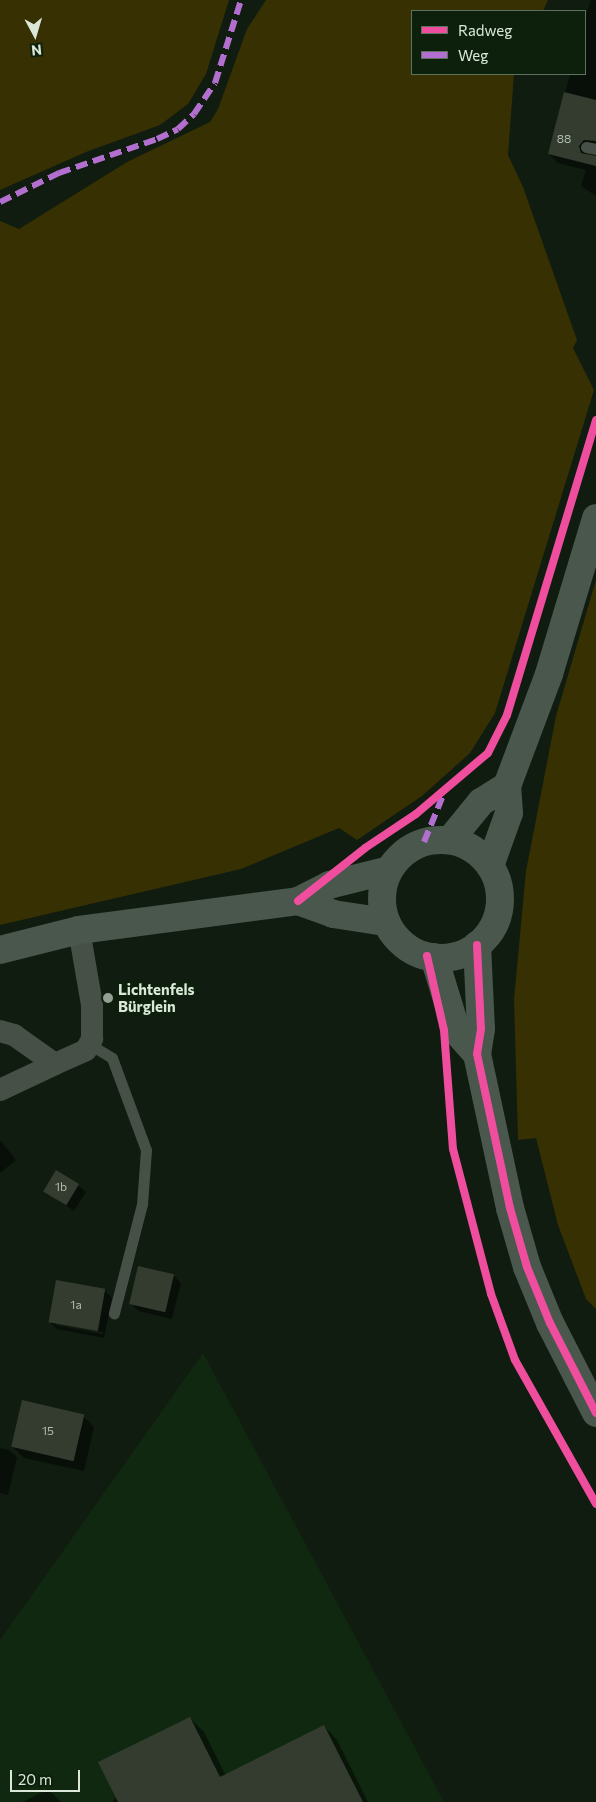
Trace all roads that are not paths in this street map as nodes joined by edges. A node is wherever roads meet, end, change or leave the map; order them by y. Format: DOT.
graph roads {
  1 [pos="596,518"];
  2 [pos="507,786"];
  3 [pos="450,840"];
  4 [pos="389,870"];
  5 [pos="492,871"];
  6 [pos="298,901"];
  7 [pos="386,922"];
  8 [pos="79,930"];
  9 [pos="477,944"];
  10 [pos="0,950"];
  11 [pos="434,957"];
  12 [pos="0,1031"];
  13 [pos="89,1044"];
  14 [pos="477,1054"];
  15 [pos="55,1064"];
  16 [pos="0,1090"];
  17 [pos="114,1313"];
  18 [pos="596,1413"];
  1 -- 2 [label="street"];
  2 -- 3 [label="street"];
  2 -- 5 [label="street"];
  3 -- 4 [label="street"];
  3 -- 5 [label="street"];
  4 -- 6 [label="street"];
  4 -- 7 [label="street"];
  5 -- 9 [label="street"];
  6 -- 7 [label="street"];
  6 -- 8 [label="street"];
  7 -- 11 [label="street"];
  8 -- 10 [label="street"];
  8 -- 13 [label="street"];
  9 -- 11 [label="street"];
  9 -- 14 [label="street"];
  11 -- 14 [label="street"];
  12 -- 15 [label="street"];
  13 -- 15 [label="street"];
  13 -- 17 [label="lane"];
  14 -- 18 [label="street"];
  15 -- 16 [label="street"];
}
